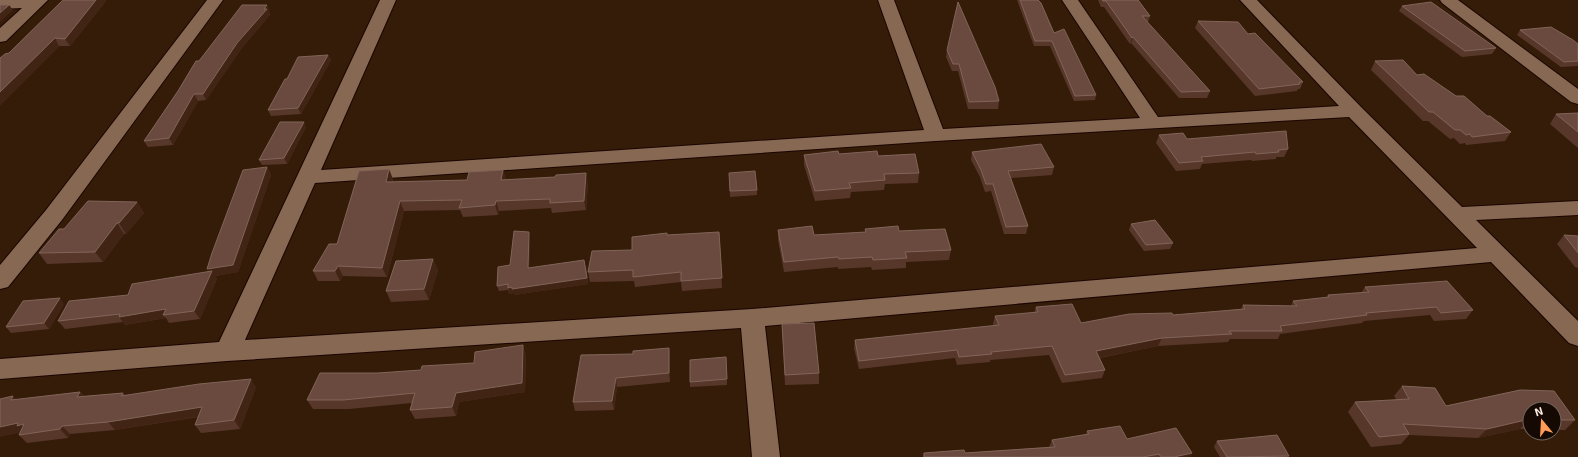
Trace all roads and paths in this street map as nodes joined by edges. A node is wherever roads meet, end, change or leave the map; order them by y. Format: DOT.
graph roads {
  1 [pos="215,0"];
  2 [pos="388,0"];
  3 [pos="886,0"];
  4 [pos="1070,0"];
  5 [pos="1248,0"];
  6 [pos="1448,0"];
  7 [pos="39,1"];
  8 [pos="0,4"];
  9 [pos="0,37"];
  10 [pos="1578,98"];
  11 [pos="1354,111"];
  12 [pos="1153,123"];
  13 [pos="936,135"];
  14 [pos="307,177"];
  15 [pos="1578,208"];
  16 [pos="1458,214"];
  17 [pos="1496,254"];
  18 [pos="0,281"];
  19 [pos="752,318"];
  20 [pos="1578,336"];
  21 [pos="227,351"];
  22 [pos="0,369"];
  23 [pos="766,457"];
  1 -- 18 [label="street"];
  2 -- 14 [label="street"];
  3 -- 13 [label="street"];
  4 -- 12 [label="street"];
  5 -- 11 [label="street"];
  6 -- 10 [label="street"];
  7 -- 8 [label="street"];
  7 -- 9 [label="street"];
  11 -- 12 [label="street"];
  11 -- 16 [label="street"];
  12 -- 13 [label="street"];
  13 -- 14 [label="street"];
  14 -- 21 [label="street"];
  15 -- 16 [label="street"];
  16 -- 17 [label="street"];
  17 -- 19 [label="street"];
  17 -- 20 [label="street"];
  19 -- 21 [label="street"];
  19 -- 23 [label="street"];
  21 -- 22 [label="street"];
}
